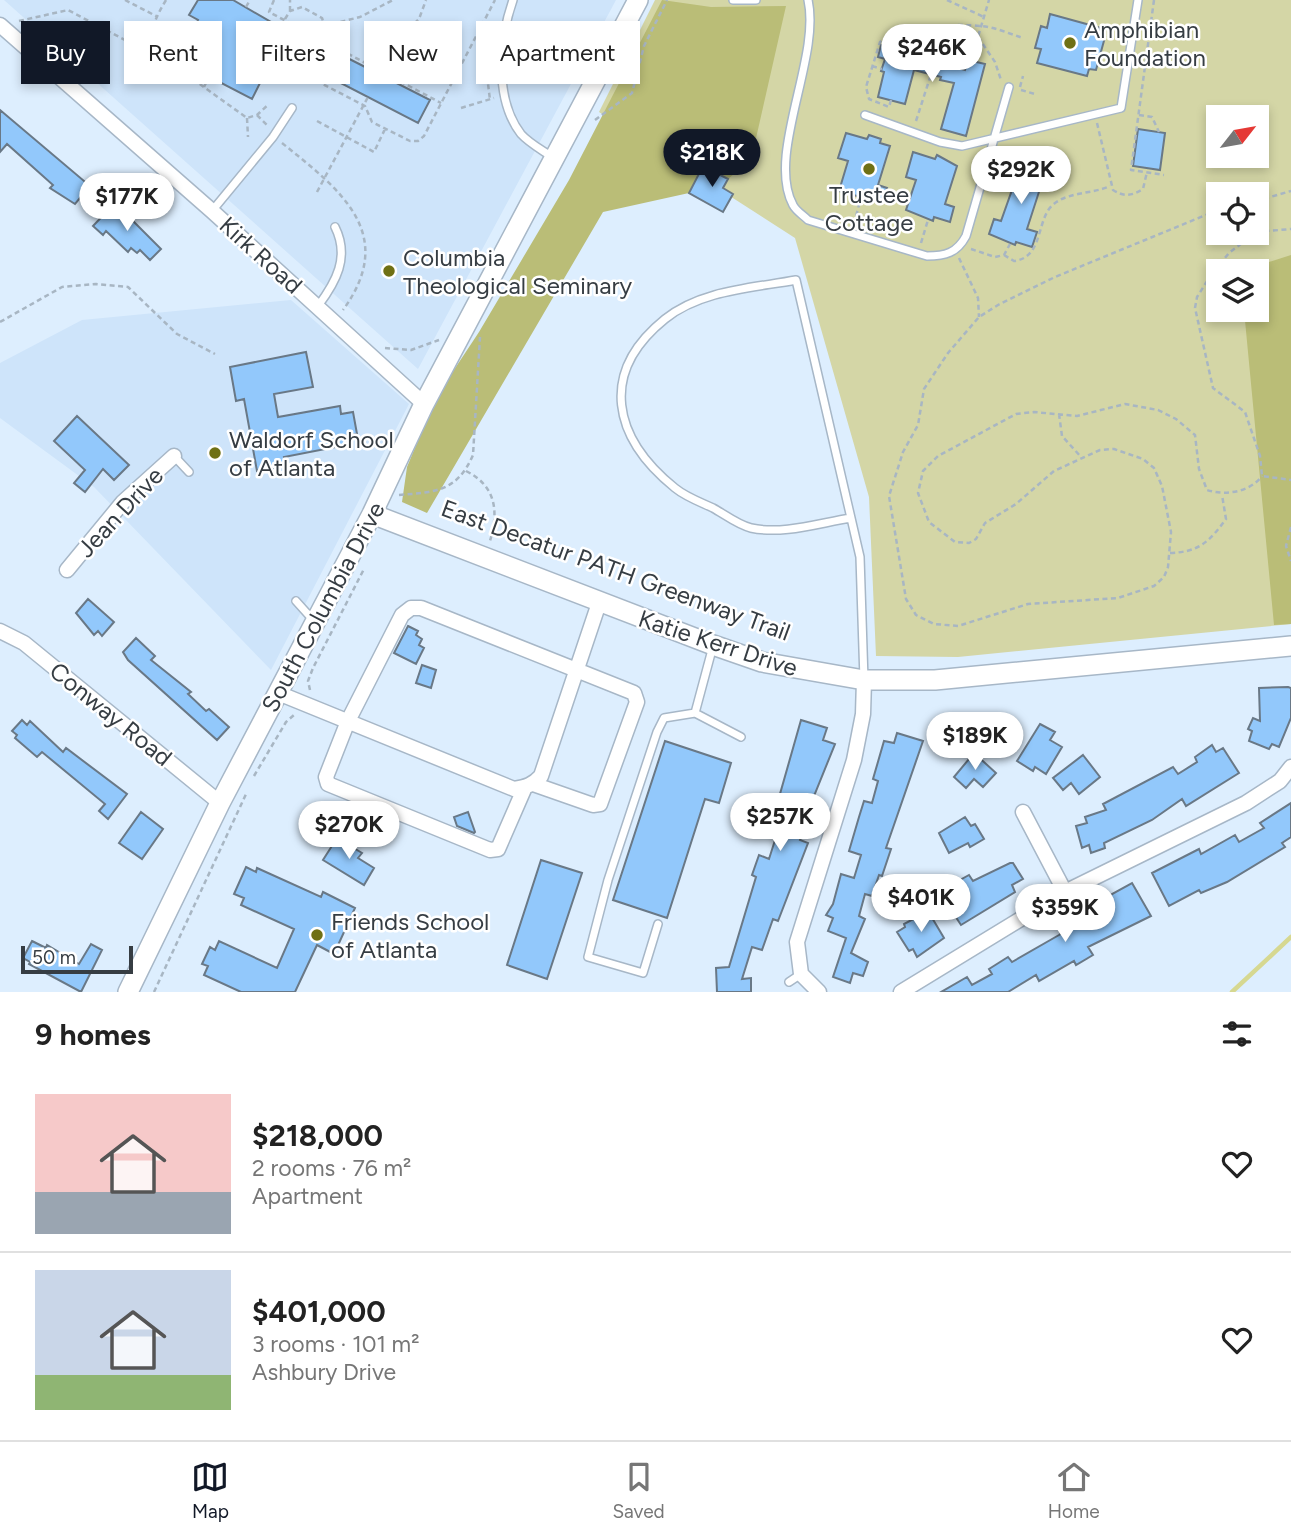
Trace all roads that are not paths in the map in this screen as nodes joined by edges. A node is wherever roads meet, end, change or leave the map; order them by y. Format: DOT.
graph roads {
  1 [pos="513,0"];
  2 [pos="638,0"];
  3 [pos="733,0"];
  4 [pos="756,0"];
  5 [pos="808,0"];
  6 [pos="1138,0"];
  7 [pos="0,25"];
  8 [pos="21,38"];
  9 [pos="75,84"];
  10 [pos="1009,87"];
  11 [pos="292,108"];
  12 [pos="865,116"];
  13 [pos="997,135"];
  14 [pos="554,158"];
  15 [pos="212,211"];
  16 [pos="335,227"];
  17 [pos="321,302"];
  18 [pos="424,404"];
  19 [pos="174,456"];
  20 [pos="189,472"];
  21 [pos="372,514"];
  22 [pos="851,518"];
  23 [pos="66,570"];
  24 [pos="296,601"];
  25 [pos="599,603"];
  26 [pos="315,622"];
  27 [pos="0,631"];
  28 [pos="713,645"];
  29 [pos="1291,646"];
  30 [pos="577,670"];
  31 [pos="864,680"];
  32 [pos="278,693"];
  33 [pos="695,713"];
  34 [pos="348,721"];
  35 [pos="741,737"];
  36 [pos="1291,767"];
  37 [pos="529,786"];
  38 [pos="219,803"];
  39 [pos="1023,811"];
  40 [pos="1065,892"];
  41 [pos="658,924"];
  42 [pos="128,992"];
  43 [pos="819,992"];
  44 [pos="901,992"];
  1 -- 14 [label="lane"];
  2 -- 14 [label="main road, South Columbia Drive"];
  3 -- 4 [label="lane"];
  5 -- 13 [label="lane"];
  6 -- 13 [label="lane"];
  7 -- 8 [label="street, Kirk Road"];
  9 -- 15 [label="street, Kirk Road"];
  10 -- 13 [label="lane"];
  11 -- 15 [label="lane"];
  12 -- 13 [label="lane"];
  14 -- 18 [label="main road, South Columbia Drive"];
  15 -- 17 [label="street, Kirk Road"];
  16 -- 17 [label="lane"];
  17 -- 18 [label="street, Kirk Road"];
  18 -- 21 [label="main road, South Columbia Drive"];
  19 -- 20 [label="lane"];
  19 -- 23 [label="street, Jean Drive"];
  21 -- 25 [label="main road, Katie Kerr Drive"];
  21 -- 26 [label="main road, South Columbia Drive"];
  22 -- 22 [label="lane"];
  22 -- 31 [label="lane"];
  24 -- 26 [label="lane"];
  25 -- 28 [label="main road, Katie Kerr Drive"];
  25 -- 30 [label="street"];
  26 -- 32 [label="main road, South Columbia Drive"];
  27 -- 38 [label="street, Conway Road"];
  28 -- 31 [label="main road, Katie Kerr Drive"];
  28 -- 33 [label="lane"];
  29 -- 31 [label="main road, Katie Kerr Drive"];
  30 -- 34 [label="street"];
  30 -- 37 [label="street"];
  30 -- 37 [label="street"];
  31 -- 43 [label="street"];
  32 -- 34 [label="street"];
  32 -- 38 [label="main road, South Columbia Drive"];
  33 -- 35 [label="lane"];
  33 -- 41 [label="lane"];
  34 -- 37 [label="street"];
  34 -- 37 [label="street"];
  36 -- 40 [label="street"];
  38 -- 42 [label="main road, South Columbia Drive"];
  39 -- 40 [label="street"];
  40 -- 44 [label="street"];
}
